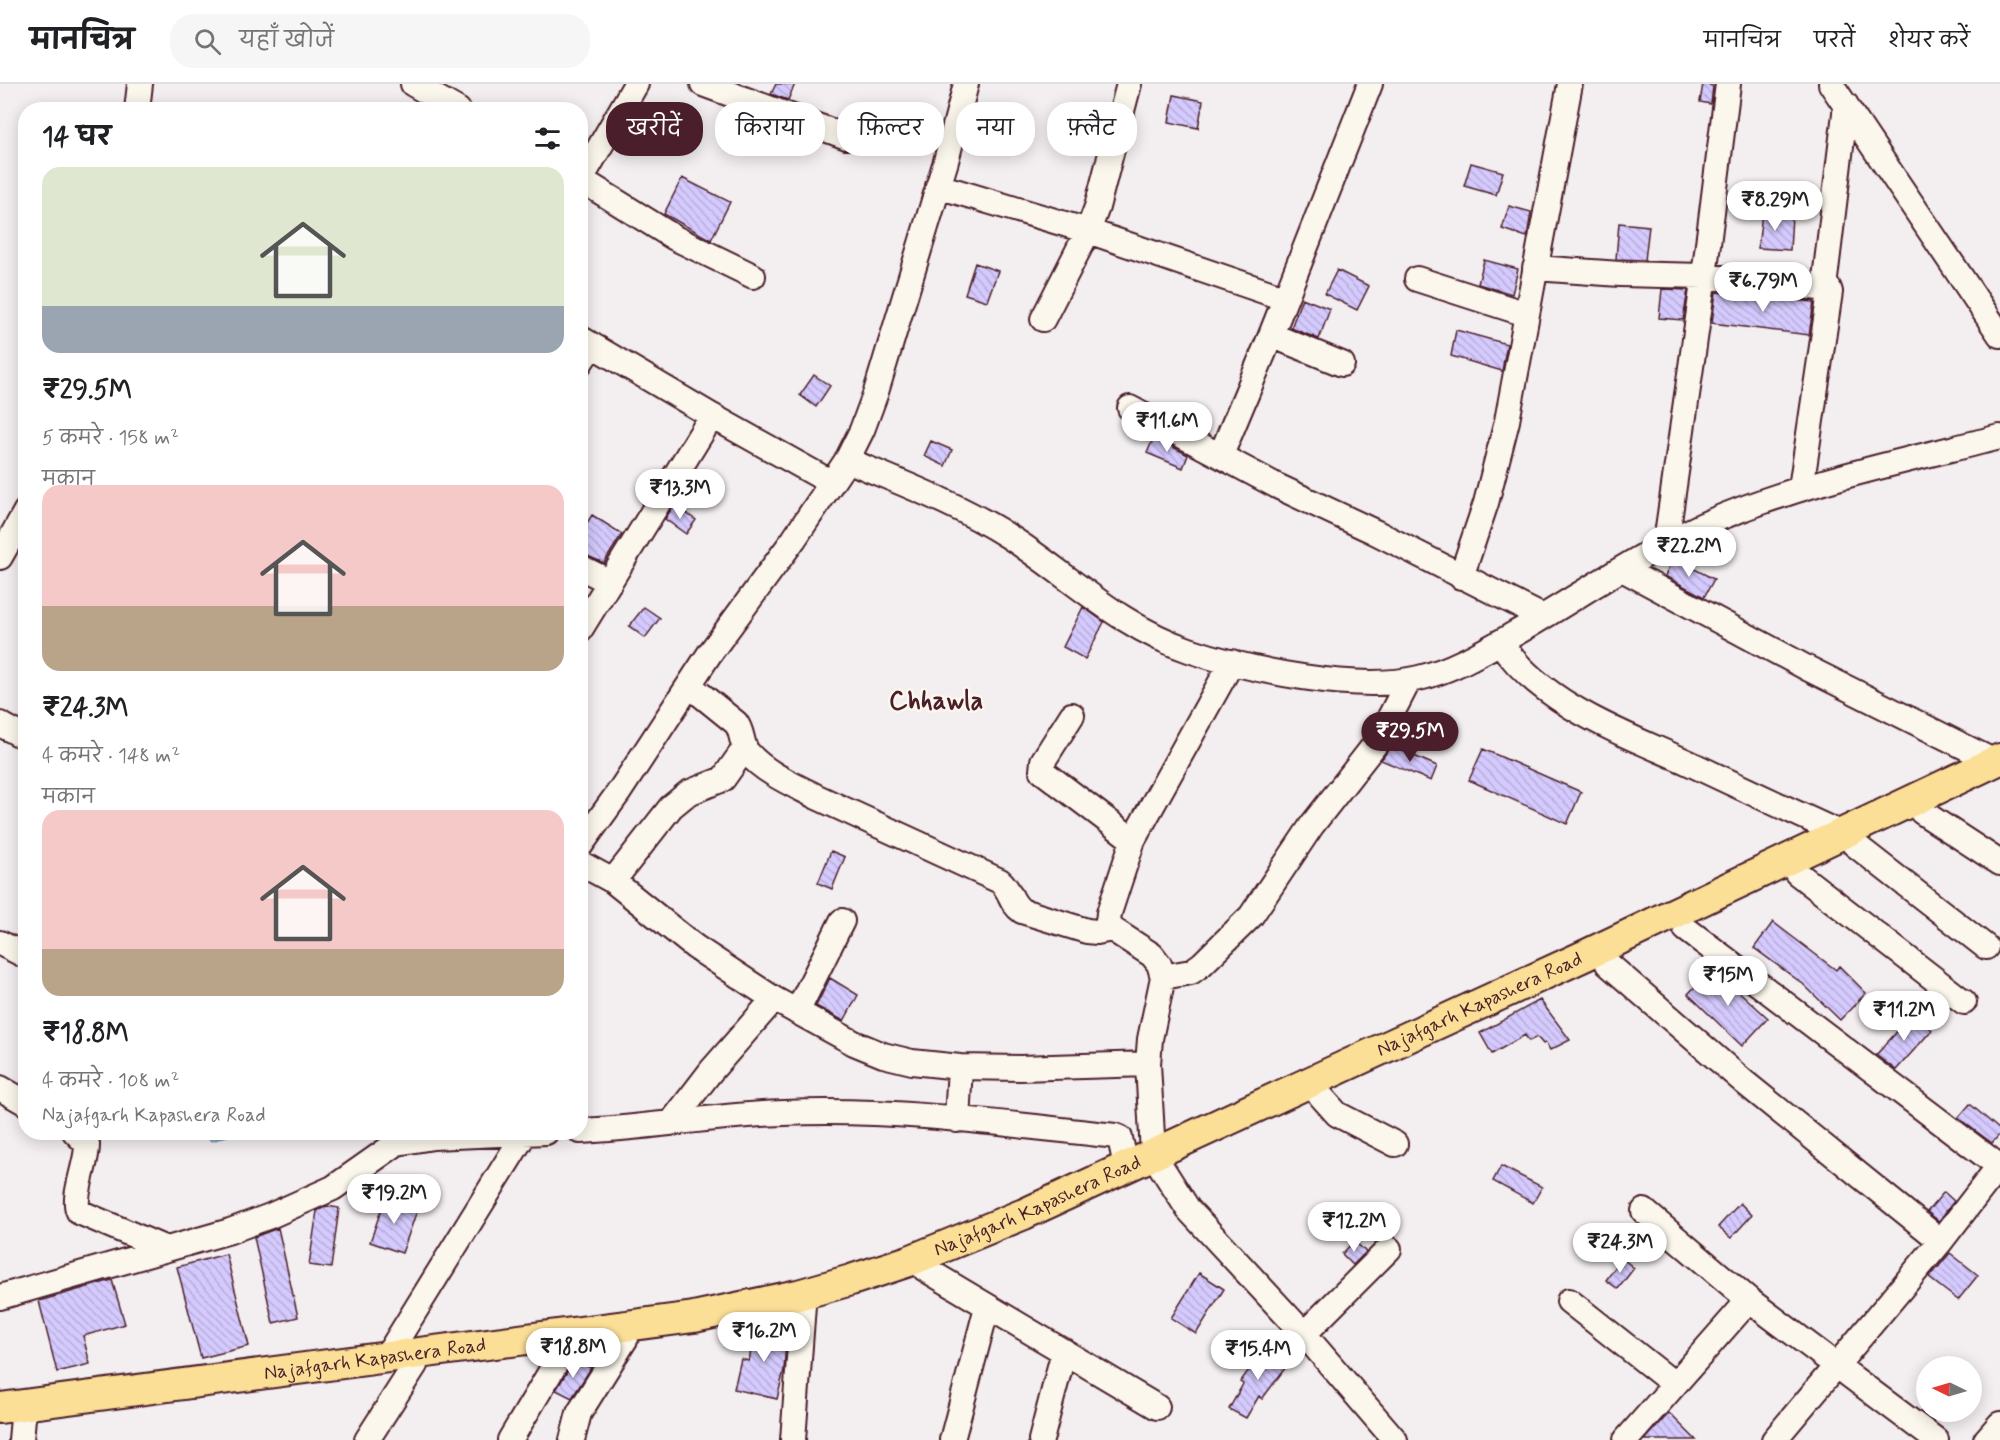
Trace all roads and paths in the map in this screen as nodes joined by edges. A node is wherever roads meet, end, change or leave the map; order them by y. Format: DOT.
graph roads {
  1 [pos="140,84"];
  2 [pos="413,84"];
  3 [pos="703,84"];
  4 [pos="966,84"];
  5 [pos="1129,84"];
  6 [pos="1370,84"];
  7 [pos="1570,84"];
  8 [pos="1728,84"];
  9 [pos="1832,84"];
  10 [pos="630,86"];
  11 [pos="138,102"];
  12 [pos="444,102"];
  13 [pos="1846,105"];
  14 [pos="837,134"];
  15 [pos="588,167"];
  16 [pos="588,184"];
  17 [pos="938,186"];
  18 [pos="1088,231"];
  19 [pos="1535,268"];
  20 [pos="753,276"];
  21 [pos="1704,276"];
  22 [pos="1417,279"];
  23 [pos="1824,287"];
  24 [pos="1284,298"];
  25 [pos="1526,314"];
  26 [pos="1044,319"];
  27 [pos="2000,334"];
  28 [pos="1271,335"];
  29 [pos="588,351"];
  30 [pos="1342,364"];
  31 [pos="1130,408"];
  32 [pos="712,416"];
  33 [pos="2000,437"];
  34 [pos="1221,455"];
  35 [pos="847,460"];
  36 [pos="832,483"];
  37 [pos="1801,488"];
  38 [pos="18,526"];
  39 [pos="1666,542"];
  40 [pos="0,557"];
  41 [pos="1622,569"];
  42 [pos="588,571"];
  43 [pos="1461,577"];
  44 [pos="610,582"];
  45 [pos="588,617"];
  46 [pos="1543,617"];
  47 [pos="1500,642"];
  48 [pos="1232,662"];
  49 [pos="1409,680"];
  50 [pos="689,684"];
  51 [pos="1072,715"];
  52 [pos="0,724"];
  53 [pos="18,734"];
  54 [pos="745,748"];
  55 [pos="1998,765"];
  56 [pos="1922,812"];
  57 [pos="588,835"];
  58 [pos="1848,839"];
  59 [pos="1132,840"];
  60 [pos="2000,863"];
  61 [pos="588,867"];
  62 [pos="1797,873"];
  63 [pos="613,881"];
  64 [pos="842,921"];
  65 [pos="1112,929"];
  66 [pos="1686,929"];
  67 [pos="0,943"];
  68 [pos="1986,947"];
  69 [pos="18,952"];
  70 [pos="1608,964"];
  71 [pos="1163,977"];
  72 [pos="774,999"];
  73 [pos="1964,1002"];
  74 [pos="797,1012"];
  75 [pos="1148,1064"];
  76 [pos="960,1067"];
  77 [pos="0,1088"];
  78 [pos="1320,1095"];
  79 [pos="18,1098"];
  80 [pos="957,1120"];
  81 [pos="671,1124"];
  82 [pos="588,1130"];
  83 [pos="83,1140"];
  84 [pos="395,1140"];
  85 [pos="531,1140"];
  86 [pos="1395,1144"];
  87 [pos="1146,1162"];
  88 [pos="2000,1167"];
  89 [pos="1644,1211"];
  90 [pos="1941,1241"];
  91 [pos="166,1249"];
  92 [pos="1389,1249"];
  93 [pos="925,1269"];
  94 [pos="0,1297"];
  95 [pos="1749,1300"];
  96 [pos="1569,1301"];
  97 [pos="803,1305"];
  98 [pos="987,1307"];
  99 [pos="1304,1334"];
  100 [pos="626,1338"];
  101 [pos="566,1346"];
  102 [pos="1064,1350"];
  103 [pos="387,1356"];
  104 [pos="415,1365"];
  105 [pos="1836,1366"];
  106 [pos="1674,1384"];
  107 [pos="1157,1407"];
  108 [pos="2000,1424"];
  109 [pos="15,1428"];
  110 [pos="367,1440"];
  111 [pos="510,1440"];
  112 [pos="572,1440"];
  113 [pos="793,1440"];
  114 [pos="952,1440"];
  115 [pos="1041,1440"];
  116 [pos="1395,1440"];
  117 [pos="1626,1440"];
  118 [pos="1774,1440"];
  119 [pos="1936,1440"];
  120 [pos="1986,1440"];
  1 -- 11 [label="street"];
  2 -- 12 [label="street"];
  3 -- 14 [label="street"];
  4 -- 17 [label="street"];
  5 -- 18 [label="street"];
  6 -- 24 [label="street"];
  7 -- 19 [label="street"];
  8 -- 21 [label="street"];
  9 -- 13 [label="street"];
  10 -- 15 [label="street"];
  13 -- 23 [label="street"];
  13 -- 27 [label="street"];
  16 -- 20 [label="street"];
  17 -- 18 [label="street"];
  17 -- 35 [label="street"];
  18 -- 24 [label="street"];
  18 -- 26 [label="street"];
  19 -- 21 [label="street"];
  19 -- 25 [label="street"];
  21 -- 23 [label="street"];
  21 -- 39 [label="street"];
  22 -- 25 [label="street"];
  23 -- 37 [label="street"];
  24 -- 28 [label="street"];
  25 -- 43 [label="street"];
  28 -- 30 [label="street"];
  28 -- 34 [label="street"];
  29 -- 32 [label="street"];
  31 -- 34 [label="street"];
  32 -- 36 [label="street"];
  32 -- 44 [label="street"];
  33 -- 37 [label="street"];
  34 -- 43 [label="street"];
  35 -- 36 [label="street"];
  35 -- 48 [label="street"];
  36 -- 50 [label="street"];
  37 -- 39 [label="street"];
  38 -- 40 [label="street"];
  39 -- 41 [label="street"];
  41 -- 46 [label="street"];
  41 -- 55 [label="street"];
  42 -- 44 [label="street"];
  43 -- 46 [label="street"];
  44 -- 45 [label="street"];
  46 -- 47 [label="street"];
  47 -- 49 [label="street"];
  47 -- 58 [label="street"];
  48 -- 49 [label="street"];
  48 -- 59 [label="street"];
  49 -- 71 [label="street"];
  50 -- 54 [label="street"];
  50 -- 57 [label="street"];
  51 -- 59 [label="street"];
  52 -- 53 [label="street"];
  54 -- 63 [label="street"];
  54 -- 65 [label="street"];
  55 -- 56 [label="main road"];
  55 -- 58 [label="main road, Najafgarh Kapashera Road"];
  56 -- 58 [label="main road"];
  56 -- 60 [label="street"];
  58 -- 62 [label="main road"];
  58 -- 68 [label="street"];
  58 -- 87 [label="main road, Najafgarh Kapashera Road"];
  59 -- 65 [label="street"];
  61 -- 63 [label="street"];
  62 -- 66 [label="main road"];
  62 -- 73 [label="street"];
  63 -- 72 [label="street"];
  64 -- 74 [label="street"];
  65 -- 71 [label="street"];
  66 -- 70 [label="main road"];
  66 -- 88 [label="street"];
  67 -- 69 [label="street"];
  70 -- 78 [label="main road"];
  70 -- 90 [label="street"];
  71 -- 75 [label="street"];
  72 -- 74 [label="street"];
  72 -- 81 [label="street"];
  74 -- 76 [label="street"];
  75 -- 76 [label="street"];
  75 -- 87 [label="street"];
  76 -- 80 [label="street"];
  77 -- 79 [label="street"];
  78 -- 86 [label="street"];
  78 -- 87 [label="main road"];
  80 -- 81 [label="street"];
  80 -- 87 [label="street"];
  81 -- 82 [label="street"];
  83 -- 91 [label="street"];
  84 -- 91 [label="street"];
  85 -- 103 [label="street"];
  87 -- 93 [label="main road"];
  87 -- 99 [label="street"];
  87 -- 103 [label="main road, Najafgarh Kapashera Road"];
  88 -- 90 [label="street"];
  89 -- 95 [label="street"];
  90 -- 105 [label="street"];
  91 -- 94 [label="street"];
  92 -- 99 [label="street"];
  93 -- 97 [label="main road"];
  93 -- 98 [label="street"];
  95 -- 105 [label="street"];
  95 -- 106 [label="street"];
  96 -- 106 [label="street"];
  97 -- 100 [label="main road"];
  97 -- 113 [label="street"];
  98 -- 102 [label="street"];
  98 -- 114 [label="street"];
  99 -- 116 [label="street"];
  100 -- 101 [label="main road"];
  100 -- 112 [label="street"];
  101 -- 104 [label="main road"];
  101 -- 111 [label="street"];
  102 -- 107 [label="street"];
  102 -- 115 [label="street"];
  103 -- 109 [label="main road, Najafgarh Kapashera Road"];
  104 -- 109 [label="main road"];
  104 -- 110 [label="street"];
  105 -- 118 [label="street"];
  105 -- 119 [label="street"];
  106 -- 117 [label="street"];
  108 -- 120 [label="street"];
}
